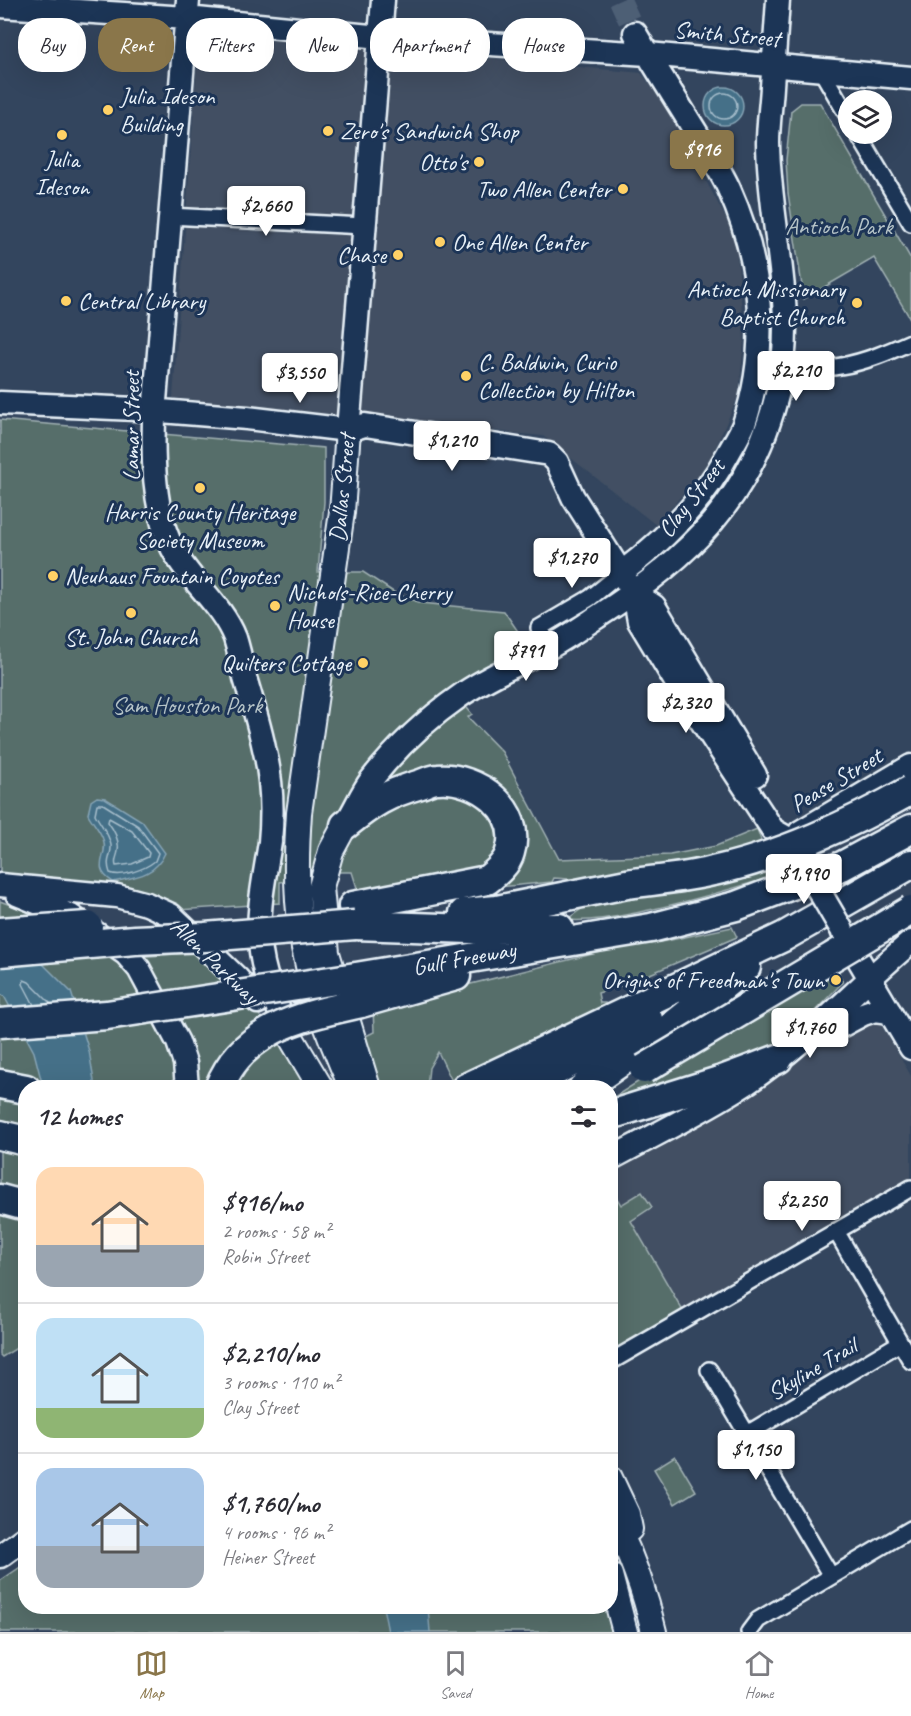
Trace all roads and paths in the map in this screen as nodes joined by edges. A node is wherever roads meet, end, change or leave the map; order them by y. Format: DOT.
graph roads {
  1 [pos="383,0"];
  2 [pos="778,0"];
  3 [pos="0,6"];
  4 [pos="187,9"];
  5 [pos="382,18"];
  6 [pos="635,33"];
  7 [pos="370,36"];
  8 [pos="490,44"];
  9 [pos="648,54"];
  10 [pos="774,65"];
  11 [pos="821,70"];
  12 [pos="377,72"];
  13 [pos="911,78"];
  14 [pos="838,99"];
  15 [pos="864,144"];
  16 [pos="170,216"];
  17 [pos="911,223"];
  18 [pos="364,226"];
  19 [pos="911,342"];
  20 [pos="757,366"];
  21 [pos="782,368"];
  22 [pos="0,403"];
  23 [pos="154,410"];
  24 [pos="743,425"];
  25 [pos="348,430"];
  26 [pos="737,490"];
  27 [pos="621,573"];
  28 [pos="634,594"];
  29 [pos="545,638"];
  30 [pos="911,766"];
  31 [pos="911,790"];
  32 [pos="345,825"];
  33 [pos="911,828"];
  34 [pos="789,839"];
  35 [pos="911,864"];
  36 [pos="0,886"];
  37 [pos="911,910"];
  38 [pos="354,916"];
  39 [pos="651,927"];
  40 [pos="0,932"];
  41 [pos="783,937"];
  42 [pos="911,942"];
  43 [pos="0,952"];
  44 [pos="869,978"];
  45 [pos="359,990"];
  46 [pos="890,1012"];
  47 [pos="0,1023"];
  48 [pos="816,1028"];
  49 [pos="290,1036"];
  50 [pos="911,1048"];
  51 [pos="778,1059"];
  52 [pos="186,1080"];
  53 [pos="223,1080"];
  54 [pos="316,1080"];
  55 [pos="348,1080"];
  56 [pos="366,1080"];
  57 [pos="483,1080"];
  58 [pos="539,1080"];
  59 [pos="595,1080"];
  60 [pos="0,1084"];
  61 [pos="618,1084"];
  62 [pos="18,1087"];
  63 [pos="618,1112"];
  64 [pos="0,1135"];
  65 [pos="18,1139"];
  66 [pos="618,1155"];
  67 [pos="911,1188"];
  68 [pos="0,1199"];
  69 [pos="18,1204"];
  70 [pos="0,1216"];
  71 [pos="18,1219"];
  72 [pos="836,1231"];
  73 [pos="900,1343"];
  74 [pos="618,1357"];
  75 [pos="911,1361"];
  76 [pos="709,1370"];
  77 [pos="747,1434"];
  78 [pos="618,1495"];
  79 [pos="618,1527"];
  80 [pos="911,1528"];
  81 [pos="18,1543"];
  82 [pos="0,1556"];
  83 [pos="831,1576"];
  84 [pos="639,1581"];
  85 [pos="618,1605"];
  86 [pos="625,1632"];
  87 [pos="654,1632"];
  88 [pos="749,1632"];
  1 -- 5 [label="main road, Dallas Street"];
  2 -- 10 [label="main road, Clay Street"];
  3 -- 4 [label="main road, Smith Street"];
  4 -- 7 [label="main road, Smith Street"];
  4 -- 16 [label="main road, Lamar Street"];
  6 -- 9 [label="main road, Clay Street"];
  8 -- 9 [label="main road, Smith Street"];
  9 -- 10 [label="main road, Smith Street"];
  9 -- 20 [label="main road, Clay Street"];
  10 -- 11 [label="main road, Smith Street"];
  10 -- 21 [label="main road, Clay Street"];
  11 -- 13 [label="main road, Smith Street"];
  11 -- 14 [label="street"];
  12 -- 18 [label="main road, Dallas Street"];
  15 -- 17 [label="street"];
  16 -- 18 [label="street"];
  16 -- 23 [label="main road, Lamar Street"];
  18 -- 25 [label="main road, Dallas Street"];
  19 -- 21 [label="street"];
  20 -- 21 [label="street"];
  20 -- 24 [label="main road, Clay Street"];
  21 -- 26 [label="main road, Clay Street"];
  22 -- 23 [label="main road"];
  23 -- 25 [label="main road"];
  23 -- 49 [label="main road, Lamar Street"];
  24 -- 26 [label="main road"];
  24 -- 27 [label="main road, Clay Street"];
  25 -- 27 [label="main road"];
  25 -- 55 [label="main road, Dallas Street"];
  26 -- 28 [label="main road, Clay Street"];
  27 -- 28 [label="main road"];
  27 -- 29 [label="street, Clay Street"];
  28 -- 29 [label="main road, Clay Street"];
  28 -- 34 [label="main road"];
  29 -- 32 [label="main road, Clay Street"];
  30 -- 34 [label="main road, Pease Street"];
  31 -- 38 [label="highway, bridge"];
  32 -- 38 [label="highway"];
  32 -- 56 [label="main road"];
  33 -- 39 [label="highway, Gulf Freeway"];
  34 -- 44 [label="main road, bridge"];
  35 -- 41 [label="highway"];
  36 -- 49 [label="main road, Allen Parkway"];
  36 -- 52 [label="main road"];
  37 -- 61 [label="highway, bridge"];
  38 -- 39 [label="highway"];
  38 -- 40 [label="highway, bridge"];
  38 -- 43 [label="highway, bridge"];
  39 -- 45 [label="highway, Gulf Freeway"];
  41 -- 57 [label="highway"];
  41 -- 58 [label="highway"];
  41 -- 59 [label="highway"];
  42 -- 44 [label="main road"];
  44 -- 46 [label="main road"];
  44 -- 48 [label="main road"];
  45 -- 47 [label="highway, Gulf Freeway, bridge"];
  45 -- 53 [label="highway, bridge"];
  46 -- 48 [label="main road"];
  46 -- 50 [label="main road"];
  48 -- 51 [label="main road"];
  49 -- 54 [label="main road, Allen Parkway"];
  51 -- 63 [label="highway"];
  51 -- 66 [label="main road"];
  60 -- 62 [label="highway"];
  64 -- 65 [label="highway"];
  67 -- 72 [label="street"];
  68 -- 69 [label="highway"];
  70 -- 71 [label="highway"];
  72 -- 73 [label="street"];
  72 -- 74 [label="street"];
  73 -- 75 [label="street"];
  73 -- 77 [label="street, Skyline Trail"];
  76 -- 77 [label="street"];
  77 -- 83 [label="street"];
  78 -- 84 [label="main road"];
  79 -- 84 [label="main road"];
  80 -- 83 [label="street"];
  81 -- 82 [label="main road"];
  83 -- 88 [label="street"];
  84 -- 87 [label="main road"];
  85 -- 86 [label="main road"];
}
